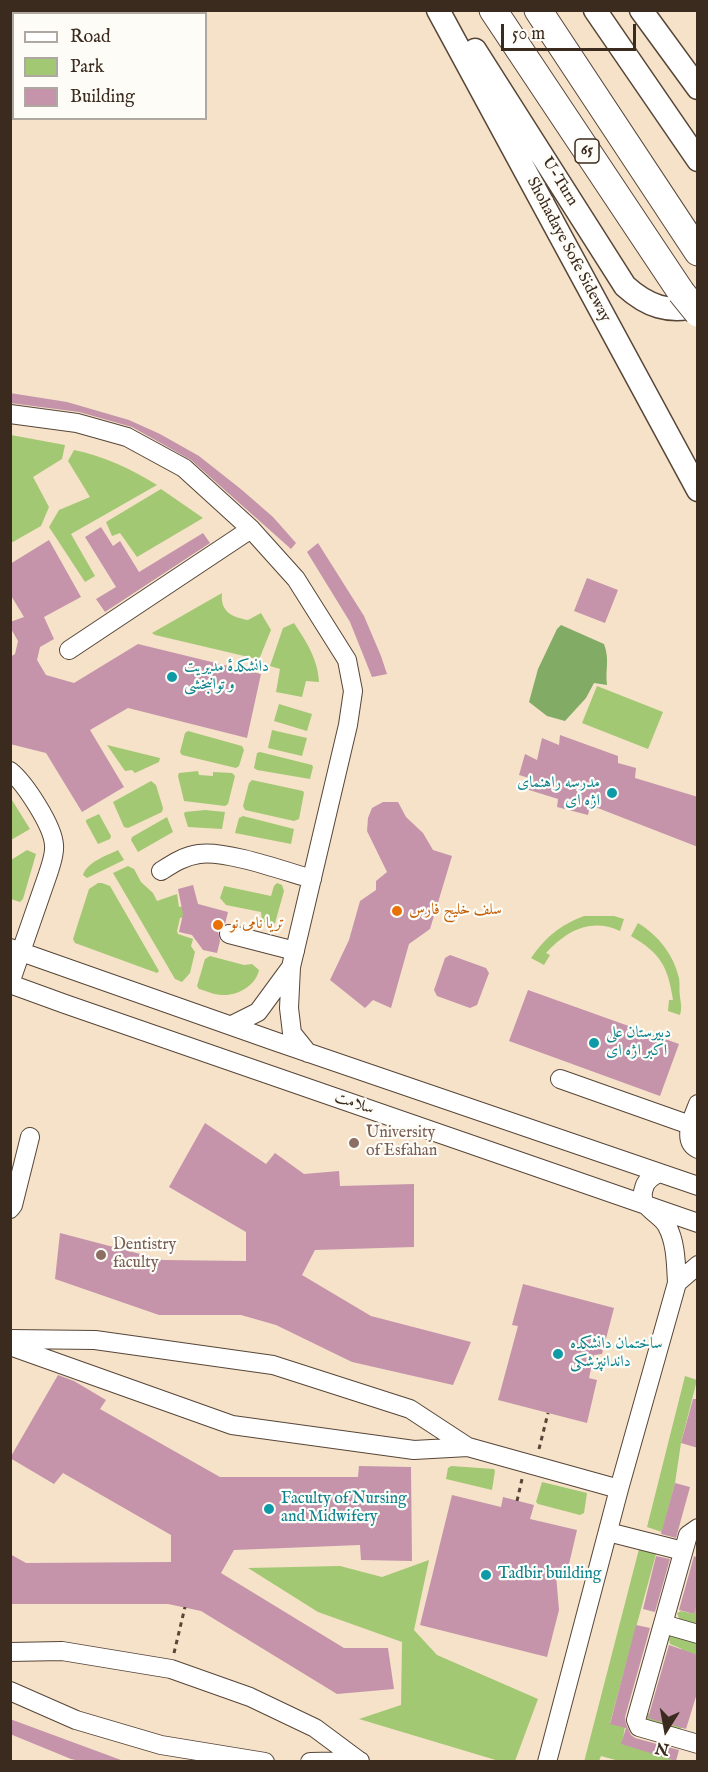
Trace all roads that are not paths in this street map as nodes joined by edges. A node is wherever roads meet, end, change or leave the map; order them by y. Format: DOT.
graph roads {
  1 [pos="438,10"];
  2 [pos="450,10"];
  3 [pos="493,10"];
  4 [pos="538,10"];
  5 [pos="595,10"];
  6 [pos="642,10"];
  7 [pos="698,68"];
  8 [pos="698,88"];
  9 [pos="698,160"];
  10 [pos="698,252"];
  11 [pos="692,304"];
  12 [pos="10,414"];
  13 [pos="698,490"];
  14 [pos="251,528"];
  15 [pos="69,650"];
  16 [pos="10,771"];
  17 [pos="161,871"];
  18 [pos="312,879"];
  19 [pos="230,934"];
  20 [pos="16,950"];
  21 [pos="293,959"];
  22 [pos="10,983"];
  23 [pos="232,1026"];
  24 [pos="308,1053"];
  25 [pos="560,1079"];
  26 [pos="698,1104"];
  27 [pos="690,1125"];
  28 [pos="30,1137"];
  29 [pos="698,1149"];
  30 [pos="660,1173"];
  31 [pos="698,1186"];
  32 [pos="644,1204"];
  33 [pos="10,1209"];
  34 [pos="698,1223"];
  35 [pos="698,1265"];
  36 [pos="677,1283"];
  37 [pos="10,1339"];
  38 [pos="10,1346"];
  39 [pos="468,1447"];
  40 [pos="619,1489"];
  41 [pos="698,1528"];
  42 [pos="608,1532"];
  43 [pos="683,1551"];
  44 [pos="663,1624"];
  45 [pos="698,1634"];
  46 [pos="10,1652"];
  47 [pos="10,1691"];
  48 [pos="696,1740"];
  49 [pos="265,1761"];
  50 [pos="309,1761"];
  51 [pos="360,1761"];
  52 [pos="547,1761"];
  1 -- 13 [label="main road, Shohadaye Sofe Sideway"];
  2 -- 11 [label="main road, U-Turn"];
  3 -- 11 [label="highway, 65"];
  4 -- 10 [label="highway, 65"];
  5 -- 9 [label="main road"];
  6 -- 7 [label="main road"];
  6 -- 8 [label="main road"];
  12 -- 14 [label="lane"];
  14 -- 15 [label="lane"];
  14 -- 18 [label="lane"];
  16 -- 20 [label="lane"];
  17 -- 18 [label="lane"];
  18 -- 21 [label="lane"];
  19 -- 21 [label="lane"];
  20 -- 22 [label="lane"];
  20 -- 23 [label="lane, سلامت"];
  21 -- 23 [label="lane"];
  21 -- 24 [label="lane"];
  22 -- 32 [label="lane, سلامت"];
  23 -- 24 [label="lane, سلامت"];
  24 -- 30 [label="lane, سلامت"];
  25 -- 27 [label="lane"];
  26 -- 27 [label="lane"];
  27 -- 29 [label="lane"];
  28 -- 33 [label="lane"];
  30 -- 31 [label="lane, سلامت"];
  30 -- 32 [label="lane"];
  32 -- 34 [label="lane, سلامت"];
  32 -- 36 [label="lane"];
  35 -- 36 [label="lane"];
  36 -- 40 [label="lane"];
  37 -- 39 [label="lane"];
  38 -- 39 [label="lane"];
  39 -- 40 [label="lane"];
  40 -- 42 [label="lane"];
  41 -- 43 [label="lane"];
  42 -- 43 [label="lane"];
  42 -- 52 [label="lane"];
  43 -- 44 [label="lane"];
  44 -- 45 [label="lane"];
  44 -- 48 [label="lane"];
  46 -- 51 [label="lane"];
  47 -- 49 [label="lane"];
  50 -- 51 [label="lane"];
}
